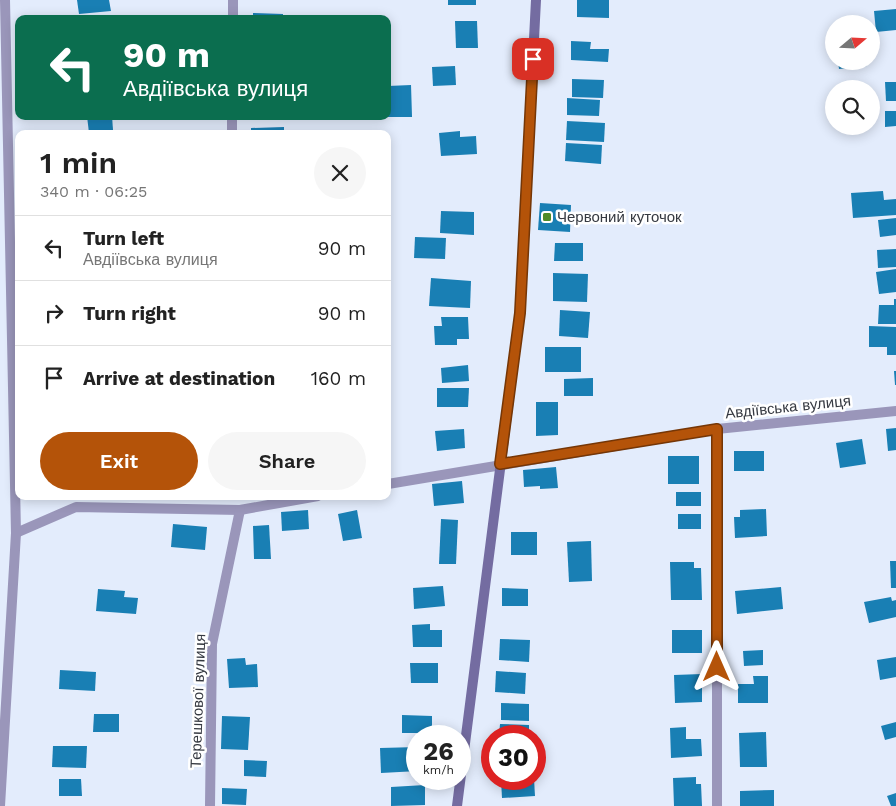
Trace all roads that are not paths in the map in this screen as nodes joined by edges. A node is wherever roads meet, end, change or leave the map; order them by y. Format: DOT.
graph roads {
  1 [pos="5,0"];
  2 [pos="233,0"];
  3 [pos="536,0"];
  4 [pos="233,15"];
  5 [pos="896,411"];
  6 [pos="717,429"];
  7 [pos="500,464"];
  8 [pos="391,483"];
  9 [pos="15,485"];
  10 [pos="15,500"];
  11 [pos="278,500"];
  12 [pos="240,510"];
  13 [pos="16,533"];
  14 [pos="0,806"];
  15 [pos="210,806"];
  16 [pos="457,806"];
  17 [pos="717,806"];
  1 -- 9 [label="street"];
  2 -- 4 [label="street"];
  3 -- 7 [label="street"];
  5 -- 6 [label="street, Авдіївська вулиця"];
  6 -- 7 [label="street, Авдіївська вулиця"];
  6 -- 17 [label="street"];
  7 -- 8 [label="street, Авдіївська вулиця"];
  7 -- 16 [label="street"];
  10 -- 13 [label="street"];
  11 -- 12 [label="street"];
  12 -- 13 [label="street"];
  12 -- 15 [label="street, Терешкової вулиця"];
  13 -- 14 [label="street"];
}
